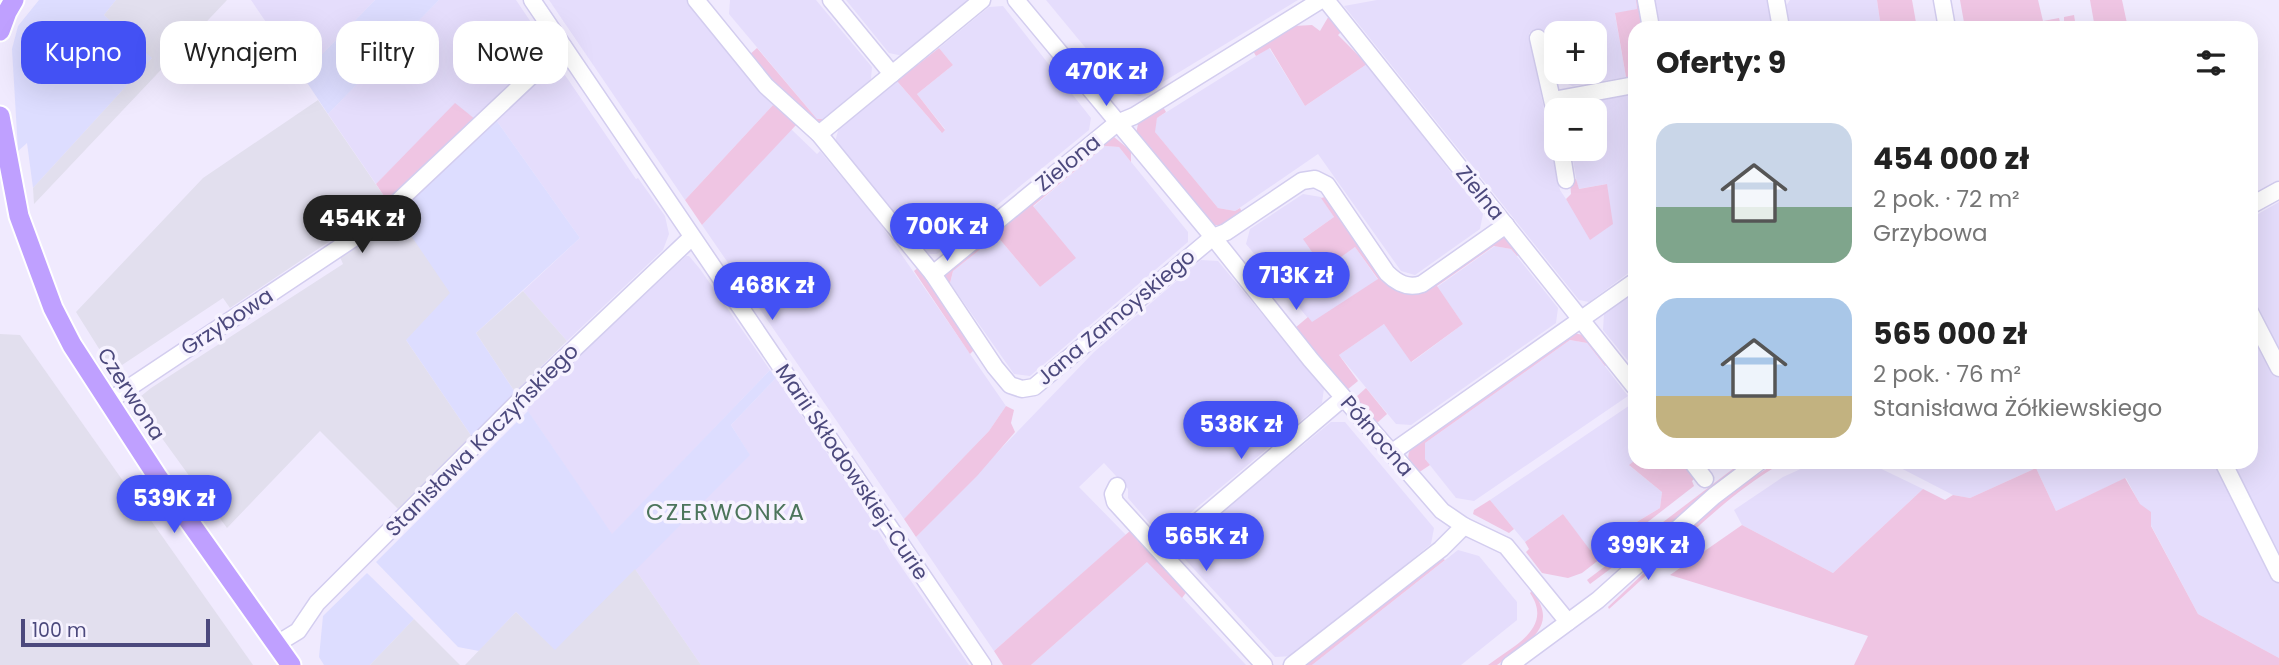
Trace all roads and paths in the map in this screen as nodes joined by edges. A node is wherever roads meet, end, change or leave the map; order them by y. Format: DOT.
graph roads {
  1 [pos="14,0"];
  2 [pos="532,0"];
  3 [pos="831,0"];
  4 [pos="982,0"];
  5 [pos="1016,0"];
  6 [pos="1321,0"];
  7 [pos="1326,0"];
  8 [pos="1646,0"];
  9 [pos="1776,0"];
  10 [pos="1942,0"];
  11 [pos="701,2"];
  12 [pos="546,21"];
  13 [pos="1650,21"];
  14 [pos="1780,21"];
  15 [pos="1946,21"];
  16 [pos="0,31"];
  17 [pos="1538,38"];
  18 [pos="568,55"];
  19 [pos="892,74"];
  20 [pos="522,84"];
  21 [pos="1628,86"];
  22 [pos="1553,98"];
  23 [pos="1564,98"];
  24 [pos="0,116"];
  25 [pos="1117,123"];
  26 [pos="819,134"];
  27 [pos="1563,161"];
  28 [pos="1566,180"];
  29 [pos="2279,190"];
  30 [pos="2258,201"];
  31 [pos="1506,225"];
  32 [pos="692,237"];
  33 [pos="1213,237"];
  34 [pos="933,274"];
  35 [pos="1628,286"];
  36 [pos="1582,321"];
  37 [pos="2258,327"];
  38 [pos="2279,368"];
  39 [pos="1628,379"];
  40 [pos="1343,398"];
  41 [pos="109,401"];
  42 [pos="1391,453"];
  43 [pos="1697,469"];
  44 [pos="1750,469"];
  45 [pos="2226,469"];
  46 [pos="1705,480"];
  47 [pos="1117,486"];
  48 [pos="1464,526"];
  49 [pos="1162,552"];
  50 [pos="2279,574"];
  51 [pos="1569,622"];
  52 [pos="275,645"];
  53 [pos="291,665"];
  54 [pos="984,665"];
  55 [pos="1264,665"];
  56 [pos="1293,665"];
  57 [pos="1510,665"];
  1 -- 16 [label="main road"];
  2 -- 12 [label="street, Marii Skłodowskiej-Curie"];
  3 -- 19 [label="street"];
  4 -- 19 [label="street"];
  5 -- 25 [label="street, Północna"];
  6 -- 25 [label="street, Zielona"];
  7 -- 31 [label="street, Zielna"];
  8 -- 13 [label="street"];
  9 -- 14 [label="street"];
  10 -- 15 [label="street"];
  11 -- 26 [label="street, Jana Zamoyskiego"];
  17 -- 22 [label="street"];
  18 -- 32 [label="street, Marii Skłodowskiej-Curie"];
  19 -- 26 [label="street"];
  20 -- 41 [label="street, Grzybowa"];
  21 -- 23 [label="street"];
  24 -- 41 [label="main road, Czerwona"];
  25 -- 33 [label="street, Północna"];
  25 -- 34 [label="street, Zielona"];
  26 -- 34 [label="street, Jana Zamoyskiego"];
  27 -- 28 [label="street"];
  29 -- 30 [label="street"];
  31 -- 33 [label="street, Jana Zamoyskiego"];
  31 -- 36 [label="street, Zielna"];
  32 -- 52 [label="street, Stanisława Kaczyńskiego"];
  32 -- 54 [label="street, Marii Skłodowskiej-Curie"];
  33 -- 34 [label="street, Jana Zamoyskiego"];
  33 -- 40 [label="street, Północna"];
  35 -- 36 [label="street"];
  36 -- 39 [label="street, Zielna"];
  36 -- 42 [label="street"];
  37 -- 38 [label="street"];
  40 -- 42 [label="street, Północna"];
  40 -- 49 [label="street"];
  41 -- 52 [label="main road, Czerwona"];
  42 -- 48 [label="street, Północna"];
  43 -- 46 [label="street"];
  44 -- 51 [label="street"];
  45 -- 50 [label="street"];
  47 -- 49 [label="street"];
  48 -- 51 [label="street, Północna"];
  48 -- 56 [label="street"];
  49 -- 55 [label="street"];
  51 -- 57 [label="street"];
  52 -- 53 [label="main road, Czerwona"];
}
